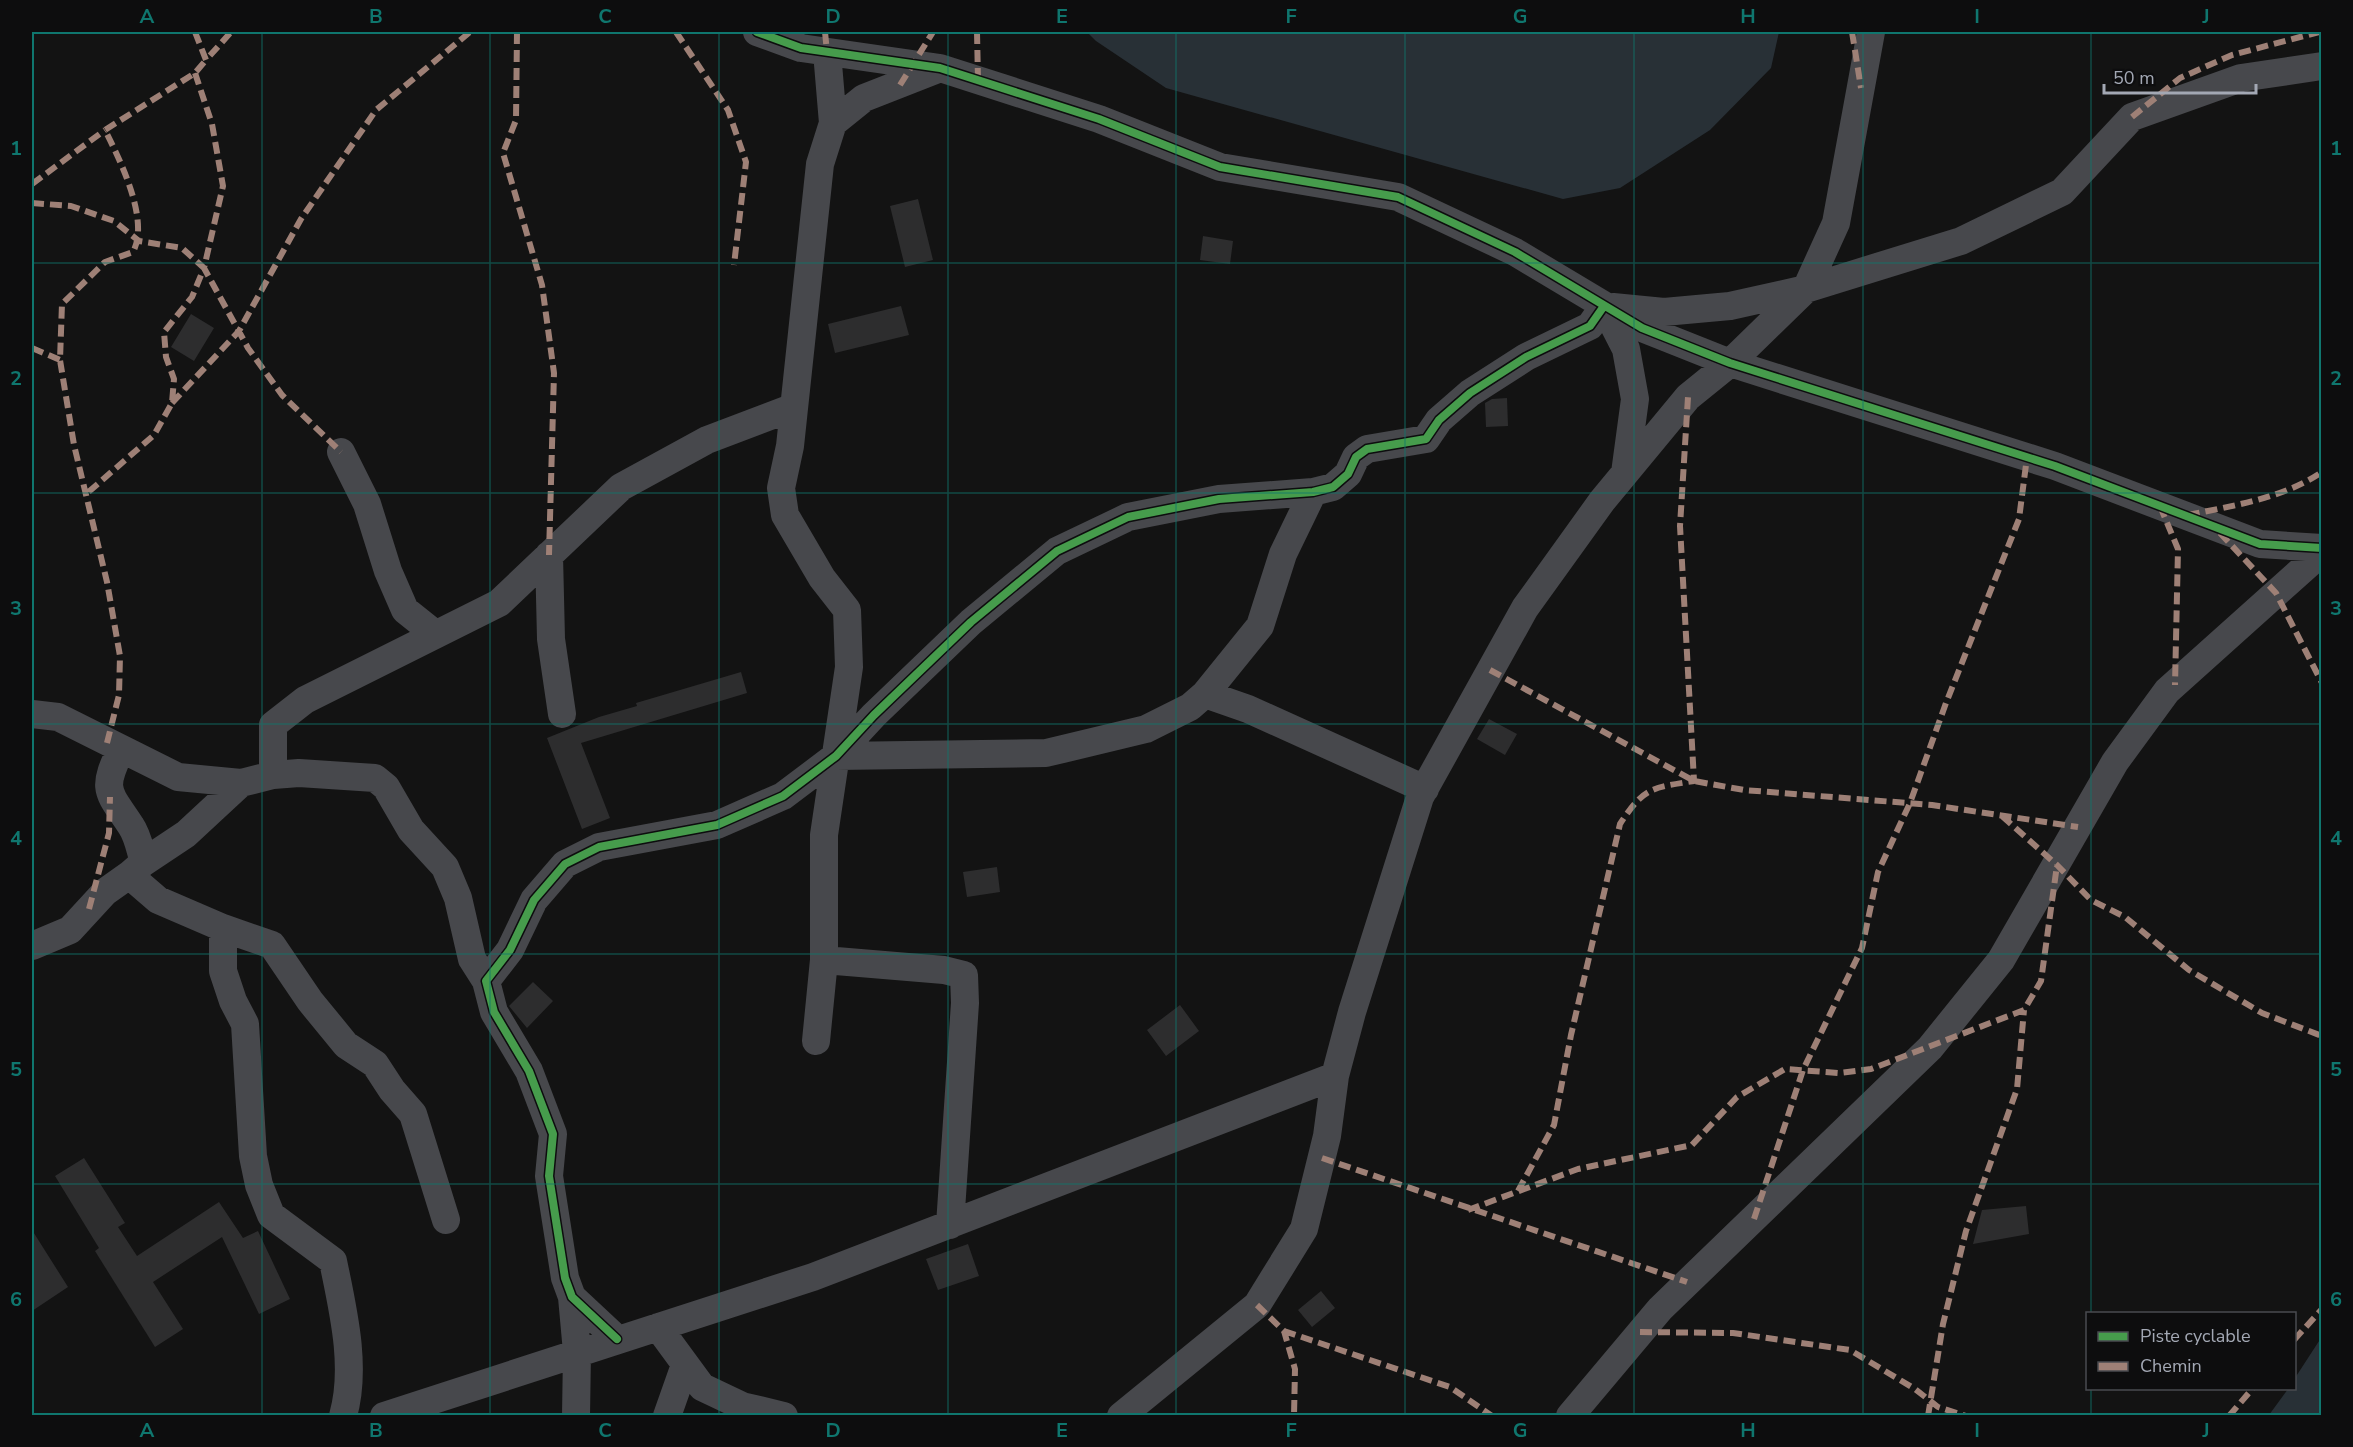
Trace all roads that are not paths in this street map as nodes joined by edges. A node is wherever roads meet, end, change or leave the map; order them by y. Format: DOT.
graph roads {
  1 [pos="757,32"];
  2 [pos="1871,32"];
  3 [pos="827,52"];
  4 [pos="2322,66"];
  5 [pos="940,68"];
  6 [pos="833,123"];
  7 [pos="1806,289"];
  8 [pos="1604,306"];
  9 [pos="1730,363"];
  10 [pos="794,407"];
  11 [pos="341,452"];
  12 [pos="1624,473"];
  13 [pos="1312,492"];
  14 [pos="2322,550"];
  15 [pos="549,555"];
  16 [pos="435,634"];
  17 [pos="1205,694"];
  18 [pos="32,714"];
  19 [pos="562,714"];
  20 [pos="121,750"];
  21 [pos="836,756"];
  22 [pos="273,775"];
  23 [pos="241,783"];
  24 [pos="1425,789"];
  25 [pos="136,869"];
  26 [pos="223,928"];
  27 [pos="32,946"];
  28 [pos="824,960"];
  29 [pos="486,981"];
  30 [pos="816,1041"];
  31 [pos="1335,1076"];
  32 [pos="446,1220"];
  33 [pos="950,1225"];
  34 [pos="572,1297"];
  35 [pos="658,1327"];
  36 [pos="617,1339"];
  37 [pos="577,1352"];
  38 [pos="685,1365"];
  39 [pos="343,1416"];
  40 [pos="384,1416"];
  41 [pos="576,1416"];
  42 [pos="667,1416"];
  43 [pos="784,1416"];
  44 [pos="1121,1416"];
  45 [pos="1570,1416"];
  1 -- 3 [label="street"];
  2 -- 7 [label="street"];
  3 -- 5 [label="street"];
  3 -- 6 [label="street"];
  4 -- 7 [label="street"];
  5 -- 6 [label="street"];
  5 -- 8 [label="street"];
  6 -- 10 [label="street"];
  7 -- 8 [label="street"];
  7 -- 9 [label="street"];
  8 -- 9 [label="street"];
  8 -- 12 [label="street"];
  8 -- 13 [label="street"];
  9 -- 12 [label="street"];
  9 -- 14 [label="street"];
  10 -- 15 [label="street"];
  10 -- 21 [label="street"];
  11 -- 16 [label="street"];
  12 -- 24 [label="street"];
  13 -- 17 [label="street"];
  13 -- 21 [label="street"];
  14 -- 45 [label="street"];
  15 -- 16 [label="street"];
  15 -- 19 [label="street"];
  16 -- 22 [label="street"];
  17 -- 21 [label="street"];
  17 -- 24 [label="street"];
  18 -- 20 [label="street"];
  20 -- 23 [label="street"];
  20 -- 25 [label="street"];
  21 -- 28 [label="street"];
  21 -- 29 [label="street"];
  22 -- 23 [label="street"];
  22 -- 29 [label="street"];
  23 -- 25 [label="street"];
  24 -- 31 [label="street"];
  25 -- 26 [label="street"];
  25 -- 27 [label="street"];
  26 -- 32 [label="street"];
  26 -- 39 [label="street"];
  28 -- 30 [label="street"];
  28 -- 33 [label="street"];
  29 -- 34 [label="street"];
  31 -- 33 [label="street"];
  31 -- 44 [label="street"];
  33 -- 35 [label="street"];
  34 -- 36 [label="street"];
  34 -- 37 [label="street"];
  35 -- 36 [label="street"];
  35 -- 38 [label="street"];
  36 -- 37 [label="street"];
  37 -- 40 [label="street"];
  37 -- 41 [label="street"];
  38 -- 42 [label="street"];
  38 -- 43 [label="street"];
}
